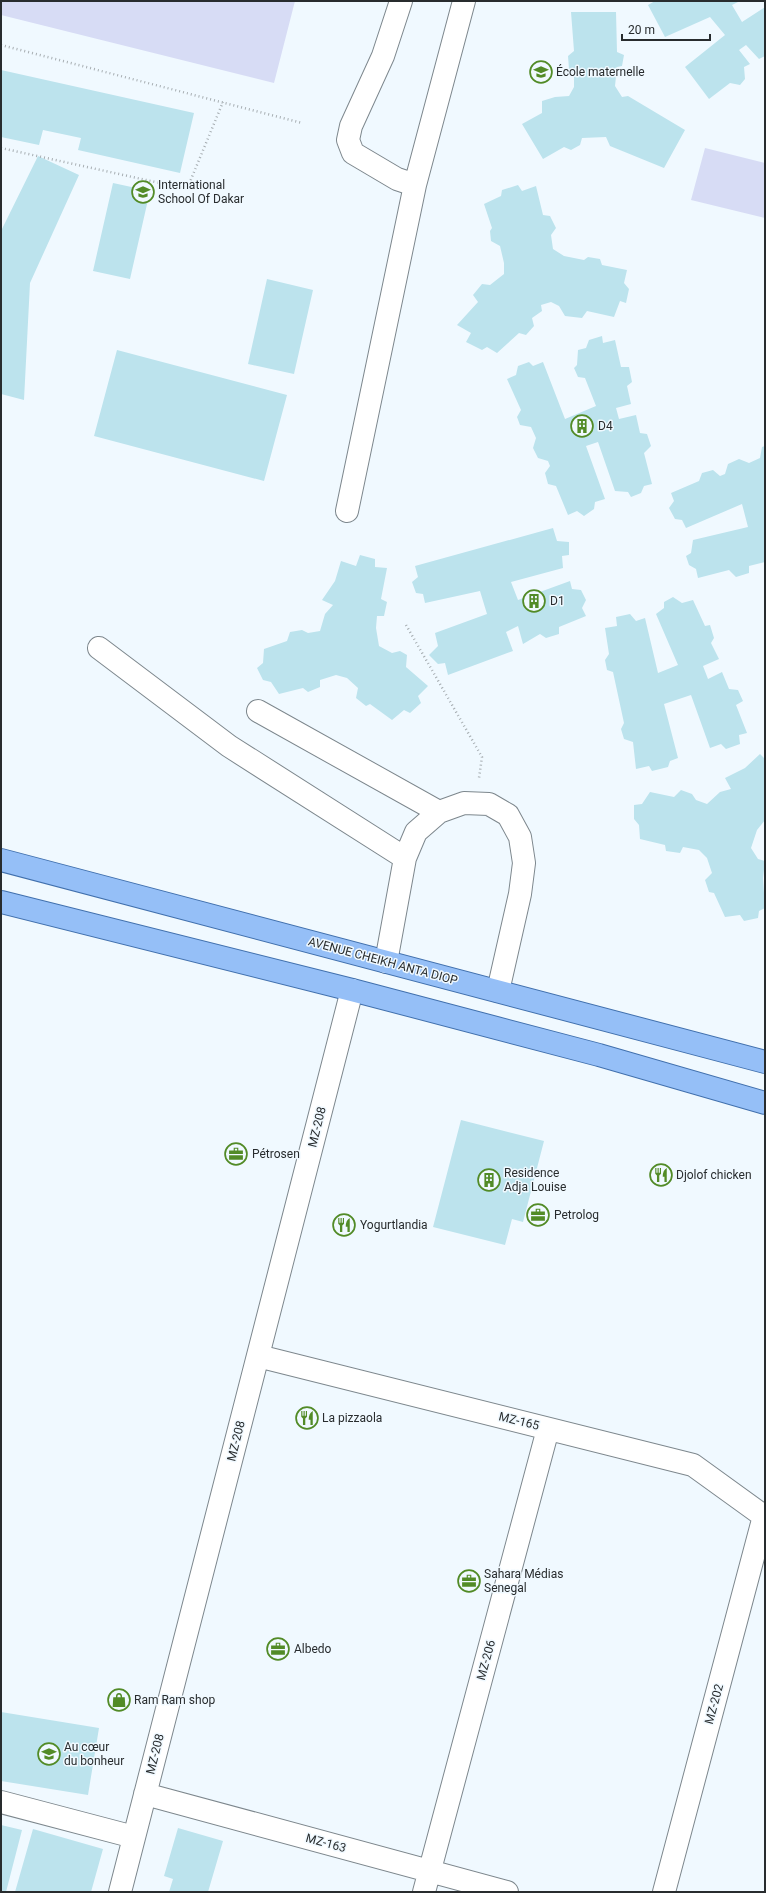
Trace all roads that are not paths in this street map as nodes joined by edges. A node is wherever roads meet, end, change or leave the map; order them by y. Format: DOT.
graph roads {
  1 [pos="401,1"];
  2 [pos="464,1"];
  3 [pos="415,185"];
  4 [pos="347,511"];
  5 [pos="99,648"];
  6 [pos="258,711"];
  7 [pos="439,812"];
  8 [pos="405,858"];
  9 [pos="1,860"];
  10 [pos="1,902"];
  11 [pos="386,962"];
  12 [pos="352,990"];
  13 [pos="498,992"];
  14 [pos="765,1062"];
  15 [pos="765,1103"];
  16 [pos="258,1356"];
  17 [pos="548,1429"];
  18 [pos="764,1517"];
  19 [pos="145,1794"];
  20 [pos="1,1802"];
  21 [pos="134,1837"];
  22 [pos="430,1871"];
  23 [pos="120,1892"];
  24 [pos="424,1892"];
  25 [pos="507,1892"];
  26 [pos="664,1892"];
  1 -- 3 [label="street"];
  2 -- 3 [label="street"];
  3 -- 4 [label="street"];
  5 -- 8 [label="street"];
  6 -- 7 [label="street"];
  7 -- 8 [label="street"];
  7 -- 13 [label="street"];
  8 -- 11 [label="street"];
  9 -- 11 [label="main road, AVENUE CHEIKH ANTA DIOP"];
  10 -- 12 [label="main road"];
  11 -- 13 [label="main road, AVENUE CHEIKH ANTA DIOP"];
  12 -- 15 [label="main road"];
  12 -- 16 [label="street, MZ-208"];
  13 -- 14 [label="main road, AVENUE CHEIKH ANTA DIOP"];
  16 -- 17 [label="street, MZ-165"];
  16 -- 19 [label="street, MZ-208"];
  17 -- 18 [label="street, MZ-165"];
  17 -- 22 [label="street, MZ-206"];
  18 -- 26 [label="street, MZ-202"];
  19 -- 21 [label="street, MZ-208"];
  19 -- 22 [label="street, MZ-163"];
  20 -- 21 [label="street"];
  21 -- 23 [label="street, MZ-208"];
  22 -- 24 [label="street, MZ-206"];
  22 -- 25 [label="street, MZ-163"];
}
